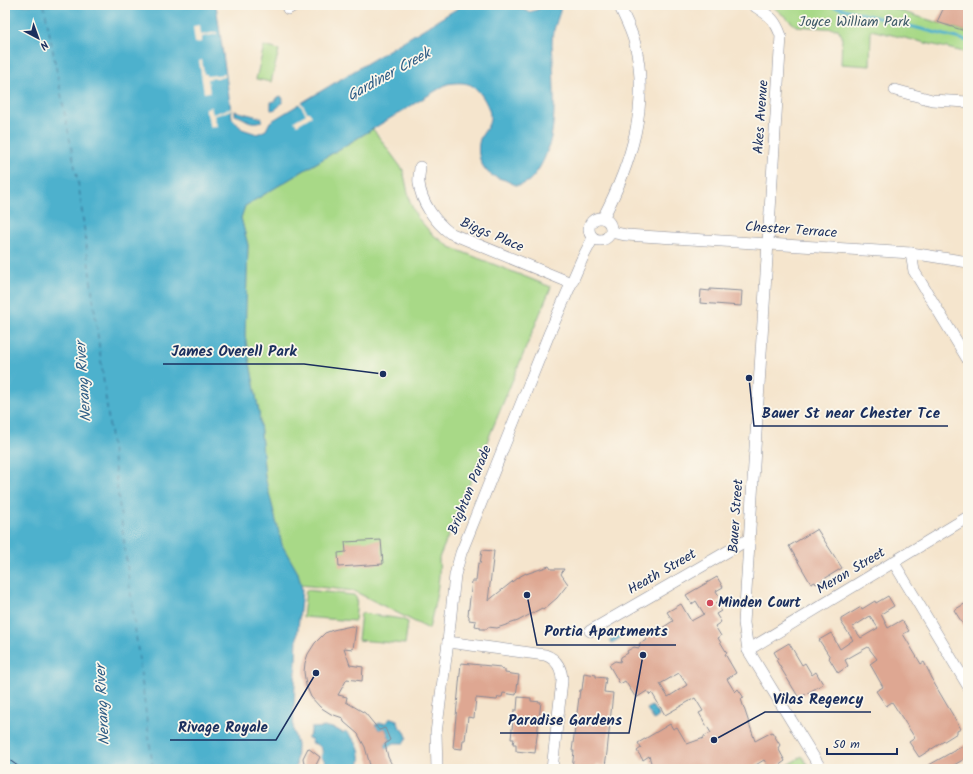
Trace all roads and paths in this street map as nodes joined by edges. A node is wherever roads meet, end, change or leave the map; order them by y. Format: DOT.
graph roads {
  1 [pos="619,5"];
  2 [pos="753,5"];
  3 [pos="895,90"];
  4 [pos="968,102"];
  5 [pos="420,167"];
  6 [pos="603,218"];
  7 [pos="611,232"];
  8 [pos="594,238"];
  9 [pos="768,244"];
  10 [pos="911,253"];
  11 [pos="968,262"];
  12 [pos="571,283"];
  13 [pos="968,360"];
  14 [pos="968,517"];
  15 [pos="749,539"];
  16 [pos="894,563"];
  17 [pos="590,632"];
  18 [pos="448,642"];
  19 [pos="748,650"];
  20 [pos="968,686"];
  21 [pos="437,769"];
  22 [pos="552,769"];
  23 [pos="821,769"];
  1 -- 6 [label="street"];
  2 -- 9 [label="street, Akes Avenue"];
  3 -- 4 [label="street"];
  5 -- 12 [label="street, Biggs Place"];
  6 -- 7 [label="street"];
  6 -- 8 [label="street"];
  7 -- 8 [label="street"];
  7 -- 9 [label="street, Chester Terrace"];
  8 -- 12 [label="street, Brighton Parade"];
  9 -- 10 [label="street, Chester Terrace"];
  9 -- 15 [label="street, Bauer Street"];
  10 -- 11 [label="street, Chester Terrace"];
  10 -- 13 [label="street"];
  12 -- 18 [label="street, Brighton Parade"];
  14 -- 16 [label="street, Meron Street"];
  15 -- 17 [label="street, Heath Street"];
  15 -- 19 [label="street, Bauer Street"];
  16 -- 19 [label="street, Meron Street"];
  16 -- 20 [label="street"];
  18 -- 21 [label="street, Brighton Parade"];
  18 -- 22 [label="street"];
  19 -- 23 [label="street, Bauer Street"];
}
